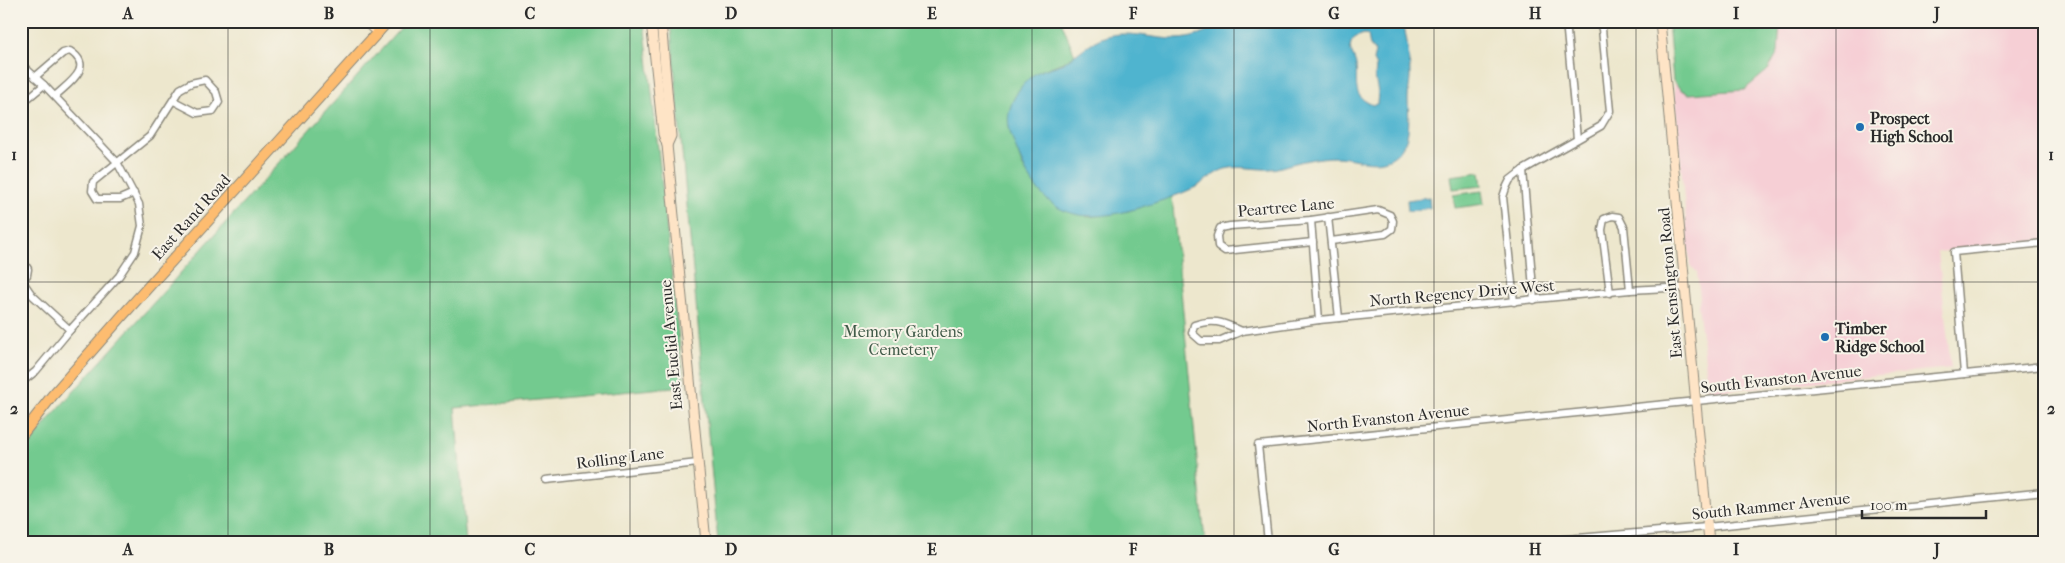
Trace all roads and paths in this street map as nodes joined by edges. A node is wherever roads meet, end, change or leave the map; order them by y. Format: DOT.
graph roads {
  1 [pos="365,21"];
  2 [pos="388,21"];
  3 [pos="650,21"];
  4 [pos="661,21"];
  5 [pos="1566,21"];
  6 [pos="1598,21"];
  7 [pos="1660,21"];
  8 [pos="378,33"];
  9 [pos="21,64"];
  10 [pos="35,77"];
  11 [pos="44,85"];
  12 [pos="55,96"];
  13 [pos="174,101"];
  14 [pos="21,104"];
  15 [pos="1576,139"];
  16 [pos="668,145"];
  17 [pos="117,162"];
  18 [pos="1523,170"];
  19 [pos="134,193"];
  20 [pos="1328,218"];
  21 [pos="1311,220"];
  22 [pos="1331,241"];
  23 [pos="1313,242"];
  24 [pos="2044,243"];
  25 [pos="21,258"];
  26 [pos="22,282"];
  27 [pos="1686,287"];
  28 [pos="1630,290"];
  29 [pos="1610,293"];
  30 [pos="1534,300"];
  31 [pos="1514,302"];
  32 [pos="1339,318"];
  33 [pos="1319,320"];
  34 [pos="70,330"];
  35 [pos="1242,330"];
  36 [pos="2044,366"];
  37 [pos="1964,374"];
  38 [pos="21,383"];
  39 [pos="1696,401"];
  40 [pos="1521,419"];
  41 [pos="21,436"];
  42 [pos="698,463"];
  43 [pos="546,480"];
  44 [pos="2044,492"];
  45 [pos="1707,527"];
  46 [pos="706,542"];
  47 [pos="1268,542"];
  48 [pos="1532,542"];
  49 [pos="1709,542"];
  1 -- 8 [label="main road"];
  2 -- 8 [label="main road, East Rand Road"];
  3 -- 16 [label="main road, East Euclid Avenue"];
  4 -- 16 [label="main road, East Euclid Avenue"];
  5 -- 15 [label="street"];
  6 -- 15 [label="street"];
  7 -- 27 [label="main road, East Kensington Road"];
  8 -- 41 [label="main road, East Rand Road"];
  9 -- 10 [label="street"];
  10 -- 11 [label="street"];
  10 -- 12 [label="street"];
  11 -- 12 [label="street"];
  11 -- 14 [label="street"];
  12 -- 17 [label="street"];
  13 -- 13 [label="street"];
  13 -- 17 [label="street"];
  15 -- 18 [label="street"];
  16 -- 42 [label="main road, East Euclid Avenue"];
  17 -- 19 [label="street"];
  17 -- 19 [label="street"];
  18 -- 30 [label="street"];
  18 -- 31 [label="street"];
  19 -- 34 [label="street"];
  20 -- 21 [label="street, Peartree Lane"];
  20 -- 22 [label="street"];
  20 -- 22 [label="street, Peartree Lane"];
  21 -- 23 [label="street"];
  21 -- 23 [label="street, Peartree Lane"];
  22 -- 32 [label="street"];
  23 -- 33 [label="street"];
  24 -- 37 [label="street"];
  25 -- 26 [label="street"];
  26 -- 34 [label="street"];
  27 -- 28 [label="street, North Regency Drive West"];
  27 -- 39 [label="main road, East Kensington Road"];
  28 -- 29 [label="street, North Regency Drive West"];
  28 -- 29 [label="street"];
  29 -- 30 [label="street, North Regency Drive West"];
  30 -- 31 [label="street, North Regency Drive West"];
  31 -- 32 [label="street, North Regency Drive West"];
  32 -- 33 [label="street, North Regency Drive West"];
  33 -- 35 [label="street, North Regency Drive West"];
  34 -- 38 [label="street"];
  35 -- 35 [label="street, North Regency Drive West"];
  36 -- 37 [label="street, South Evanston Avenue"];
  37 -- 39 [label="street, South Evanston Avenue"];
  39 -- 40 [label="street, South Evanston Avenue"];
  39 -- 45 [label="main road, East Kensington Road"];
  40 -- 47 [label="street, North Evanston Avenue"];
  42 -- 43 [label="street, Rolling Lane"];
  42 -- 46 [label="main road, East Euclid Avenue"];
  44 -- 45 [label="street, South Rammer Avenue"];
  45 -- 48 [label="street, South Rammer Avenue"];
  45 -- 49 [label="main road, East Kensington Road"];
}
